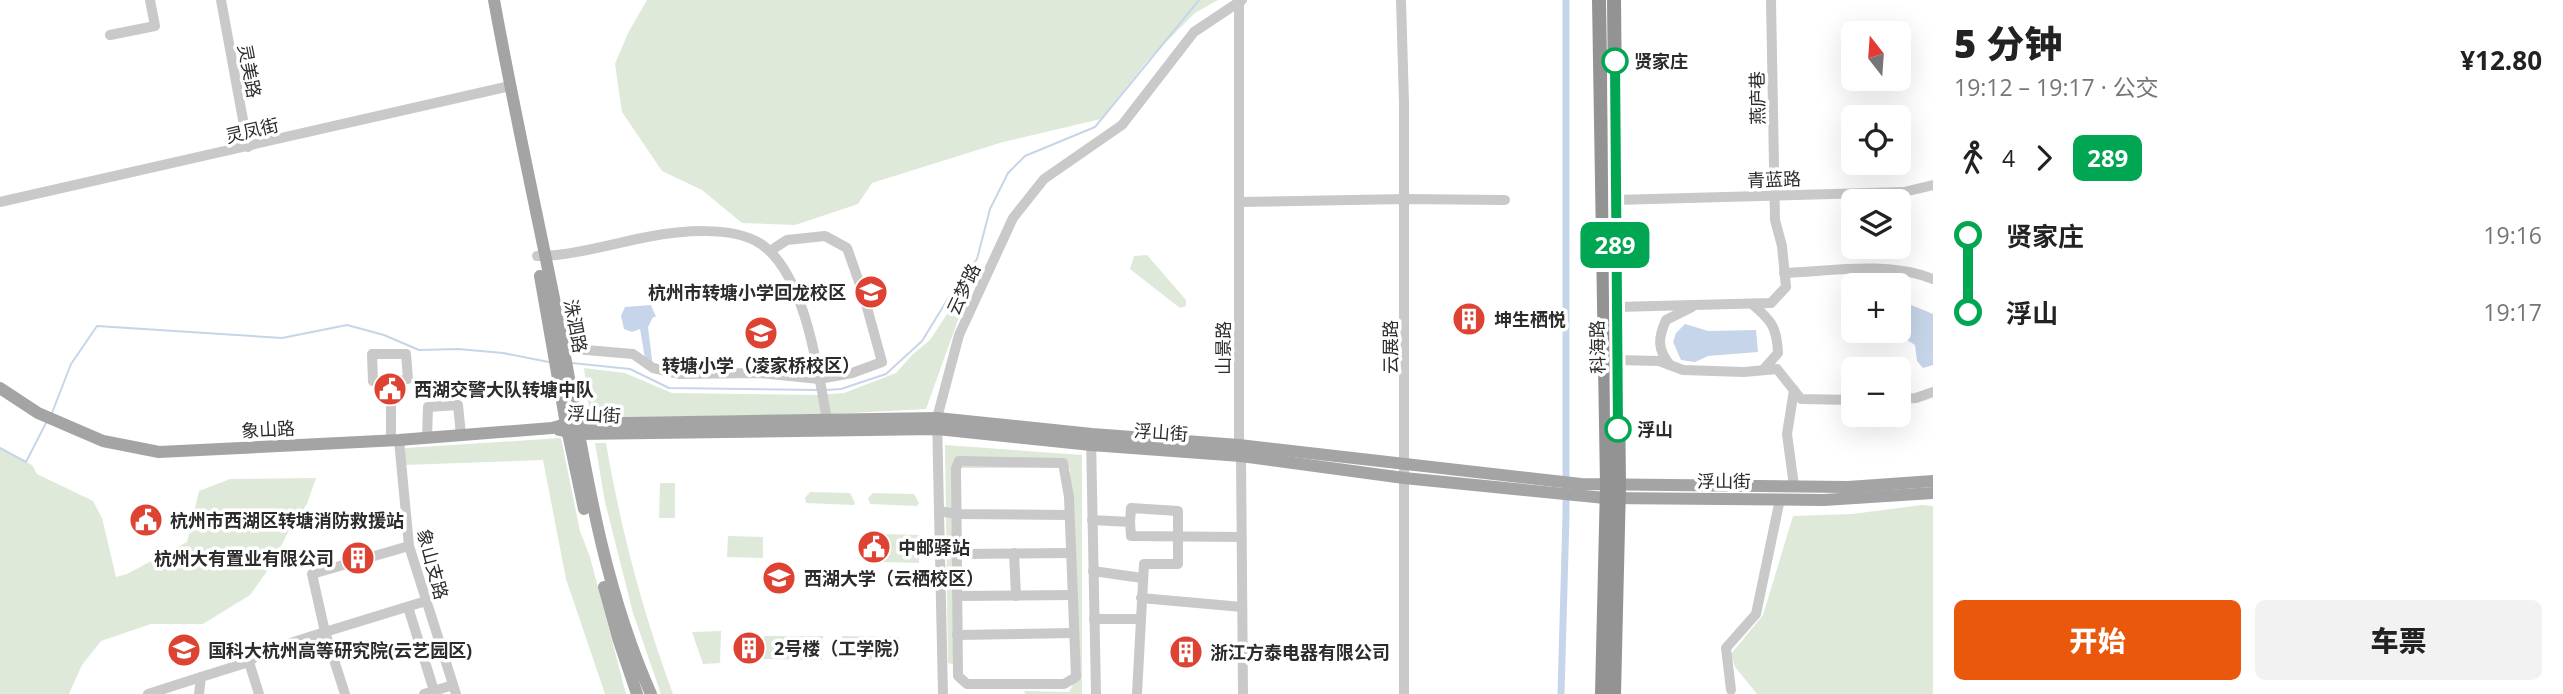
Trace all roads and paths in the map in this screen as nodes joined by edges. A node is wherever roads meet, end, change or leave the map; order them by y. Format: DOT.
graph roads {
  1 [pos="150,0"];
  2 [pos="221,0"];
  3 [pos="487,0"];
  4 [pos="494,0"];
  5 [pos="1401,0"];
  6 [pos="1599,0"];
  7 [pos="1615,0"];
  8 [pos="1771,0"];
  9 [pos="1240,1"];
  10 [pos="110,36"];
  11 [pos="506,86"];
  12 [pos="248,147"];
  13 [pos="1933,185"];
  14 [pos="1775,195"];
  15 [pos="1405,199"];
  16 [pos="1505,200"];
  17 [pos="1615,200"];
  18 [pos="0,202"];
  19 [pos="1239,202"];
  20 [pos="770,251"];
  21 [pos="541,256"];
  22 [pos="1784,273"];
  23 [pos="1933,279"];
  24 [pos="1752,303"];
  25 [pos="1695,306"];
  26 [pos="1616,307"];
  27 [pos="1617,359"];
  28 [pos="561,360"];
  29 [pos="1670,365"];
  30 [pos="1763,370"];
  31 [pos="391,383"];
  32 [pos="821,386"];
  33 [pos="0,388"];
  34 [pos="1794,390"];
  35 [pos="1933,392"];
  36 [pos="1911,398"];
  37 [pos="1841,400"];
  38 [pos="827,420"];
  39 [pos="937,424"];
  40 [pos="552,428"];
  41 [pos="572,429"];
  42 [pos="461,435"];
  43 [pos="427,438"];
  44 [pos="1091,439"];
  45 [pos="395,440"];
  46 [pos="1240,450"];
  47 [pos="1405,472"];
  48 [pos="1933,481"];
  49 [pos="1794,486"];
  50 [pos="1612,492"];
  51 [pos="1933,493"];
  52 [pos="1780,499"];
  53 [pos="939,510"];
  54 [pos="956,514"];
  55 [pos="1069,515"];
  56 [pos="1092,520"];
  57 [pos="1130,522"];
  58 [pos="1179,536"];
  59 [pos="1241,537"];
  60 [pos="409,546"];
  61 [pos="1014,553"];
  62 [pos="1071,553"];
  63 [pos="957,554"];
  64 [pos="1093,571"];
  65 [pos="1142,578"];
  66 [pos="1073,595"];
  67 [pos="957,596"];
  68 [pos="1016,596"];
  69 [pos="1141,598"];
  70 [pos="426,601"];
  71 [pos="408,607"];
  72 [pos="1242,607"];
  73 [pos="1094,619"];
  74 [pos="1140,619"];
  75 [pos="326,632"];
  76 [pos="1074,633"];
  77 [pos="957,635"];
  78 [pos="249,662"];
  79 [pos="201,677"];
  80 [pos="455,689"];
  81 [pos="1018,689"];
  82 [pos="1731,690"];
  83 [pos="431,693"];
  84 [pos="148,694"];
  85 [pos="199,694"];
  86 [pos="259,694"];
  87 [pos="345,694"];
  88 [pos="638,694"];
  89 [pos="651,694"];
  90 [pos="943,694"];
  91 [pos="1096,694"];
  92 [pos="1137,694"];
  93 [pos="1243,694"];
  94 [pos="1404,694"];
  95 [pos="1602,694"];
  96 [pos="1614,694"];
  1 -- 10 [label="street"];
  2 -- 12 [label="street, 灵美路"];
  3 -- 11 [label="main road, 洙泗路"];
  4 -- 11 [label="main road, 洙泗路"];
  5 -- 15 [label="street, 云展路"];
  6 -- 50 [label="highway, 科海路"];
  7 -- 17 [label="highway, 科海路"];
  8 -- 14 [label="street, 燕庐巷"];
  9 -- 19 [label="street, 山景路"];
  9 -- 39 [label="street, 云梦路"];
  11 -- 12 [label="street, 灵凤街"];
  11 -- 21 [label="main road, 洙泗路"];
  12 -- 18 [label="street, 灵凤街"];
  13 -- 14 [label="street, 青蓝路"];
  14 -- 17 [label="street, 青蓝路"];
  14 -- 22 [label="street, 燕庐巷"];
  15 -- 16 [label="street"];
  15 -- 19 [label="street"];
  15 -- 47 [label="street, 云展路"];
  17 -- 26 [label="highway, 科海路"];
  19 -- 46 [label="street, 山景路"];
  20 -- 21 [label="street"];
  20 -- 32 [label="street"];
  20 -- 32 [label="street"];
  21 -- 28 [label="main road, 洙泗路"];
  22 -- 23 [label="street"];
  22 -- 24 [label="street"];
  24 -- 25 [label="street"];
  24 -- 30 [label="street"];
  25 -- 26 [label="street"];
  25 -- 29 [label="street"];
  26 -- 27 [label="highway, 科海路"];
  27 -- 29 [label="street"];
  27 -- 50 [label="highway, 科海路"];
  28 -- 32 [label="street"];
  28 -- 41 [label="main road, 洙泗路"];
  29 -- 30 [label="street"];
  30 -- 34 [label="street"];
  31 -- 31 [label="street"];
  31 -- 45 [label="street, 象山支路"];
  32 -- 38 [label="street"];
  33 -- 45 [label="main road, 象山路"];
  34 -- 37 [label="street"];
  34 -- 49 [label="street"];
  35 -- 36 [label="street"];
  38 -- 39 [label="main road, 浮山街"];
  38 -- 41 [label="main road, 浮山街"];
  39 -- 41 [label="main road, 浮山街"];
  39 -- 44 [label="main road, 浮山街"];
  39 -- 53 [label="street, 云梦路"];
  40 -- 41 [label="main road, 浮山街"];
  40 -- 42 [label="main road, 象山路"];
  41 -- 88 [label="main road, 洙泗路"];
  41 -- 89 [label="main road, 洙泗路"];
  42 -- 43 [label="main road, 象山路"];
  42 -- 43 [label="street"];
  43 -- 45 [label="main road, 象山路"];
  44 -- 46 [label="main road, 浮山街"];
  44 -- 56 [label="street"];
  45 -- 60 [label="street, 象山支路"];
  46 -- 47 [label="main road, 浮山街"];
  46 -- 59 [label="street, 山景路"];
  47 -- 50 [label="main road, 浮山街"];
  47 -- 94 [label="street, 云展路"];
  48 -- 49 [label="main road, 浮山街"];
  49 -- 50 [label="main road, 浮山街"];
  50 -- 52 [label="main road, 浮山街"];
  50 -- 95 [label="highway, 科海路"];
  50 -- 96 [label="highway, 科海路"];
  51 -- 52 [label="main road, 浮山街"];
  52 -- 82 [label="street"];
  53 -- 54 [label="street"];
  53 -- 90 [label="street, 云梦路"];
  54 -- 55 [label="street"];
  54 -- 55 [label="street"];
  54 -- 63 [label="street"];
  55 -- 62 [label="street"];
  56 -- 57 [label="street"];
  56 -- 64 [label="street"];
  57 -- 58 [label="street"];
  57 -- 58 [label="street"];
  58 -- 59 [label="street"];
  58 -- 65 [label="street"];
  59 -- 72 [label="street, 山景路"];
  60 -- 70 [label="street, 象山支路"];
  60 -- 75 [label="street"];
  61 -- 62 [label="street"];
  61 -- 63 [label="street"];
  61 -- 68 [label="street"];
  62 -- 66 [label="street"];
  63 -- 67 [label="street"];
  64 -- 65 [label="street"];
  64 -- 73 [label="street"];
  65 -- 69 [label="street"];
  66 -- 68 [label="street"];
  66 -- 76 [label="street"];
  67 -- 68 [label="street"];
  67 -- 77 [label="street"];
  69 -- 72 [label="street"];
  69 -- 74 [label="street"];
  70 -- 71 [label="street"];
  70 -- 80 [label="street, 象山支路"];
  71 -- 75 [label="street"];
  71 -- 83 [label="street"];
  72 -- 93 [label="street, 山景路"];
  73 -- 74 [label="street"];
  73 -- 91 [label="street"];
  74 -- 92 [label="street"];
  75 -- 78 [label="street"];
  75 -- 87 [label="street"];
  76 -- 77 [label="street"];
  76 -- 81 [label="street"];
  77 -- 81 [label="street"];
  78 -- 79 [label="street"];
  78 -- 86 [label="street"];
  79 -- 84 [label="street"];
  79 -- 85 [label="street"];
  80 -- 83 [label="street"];
}
